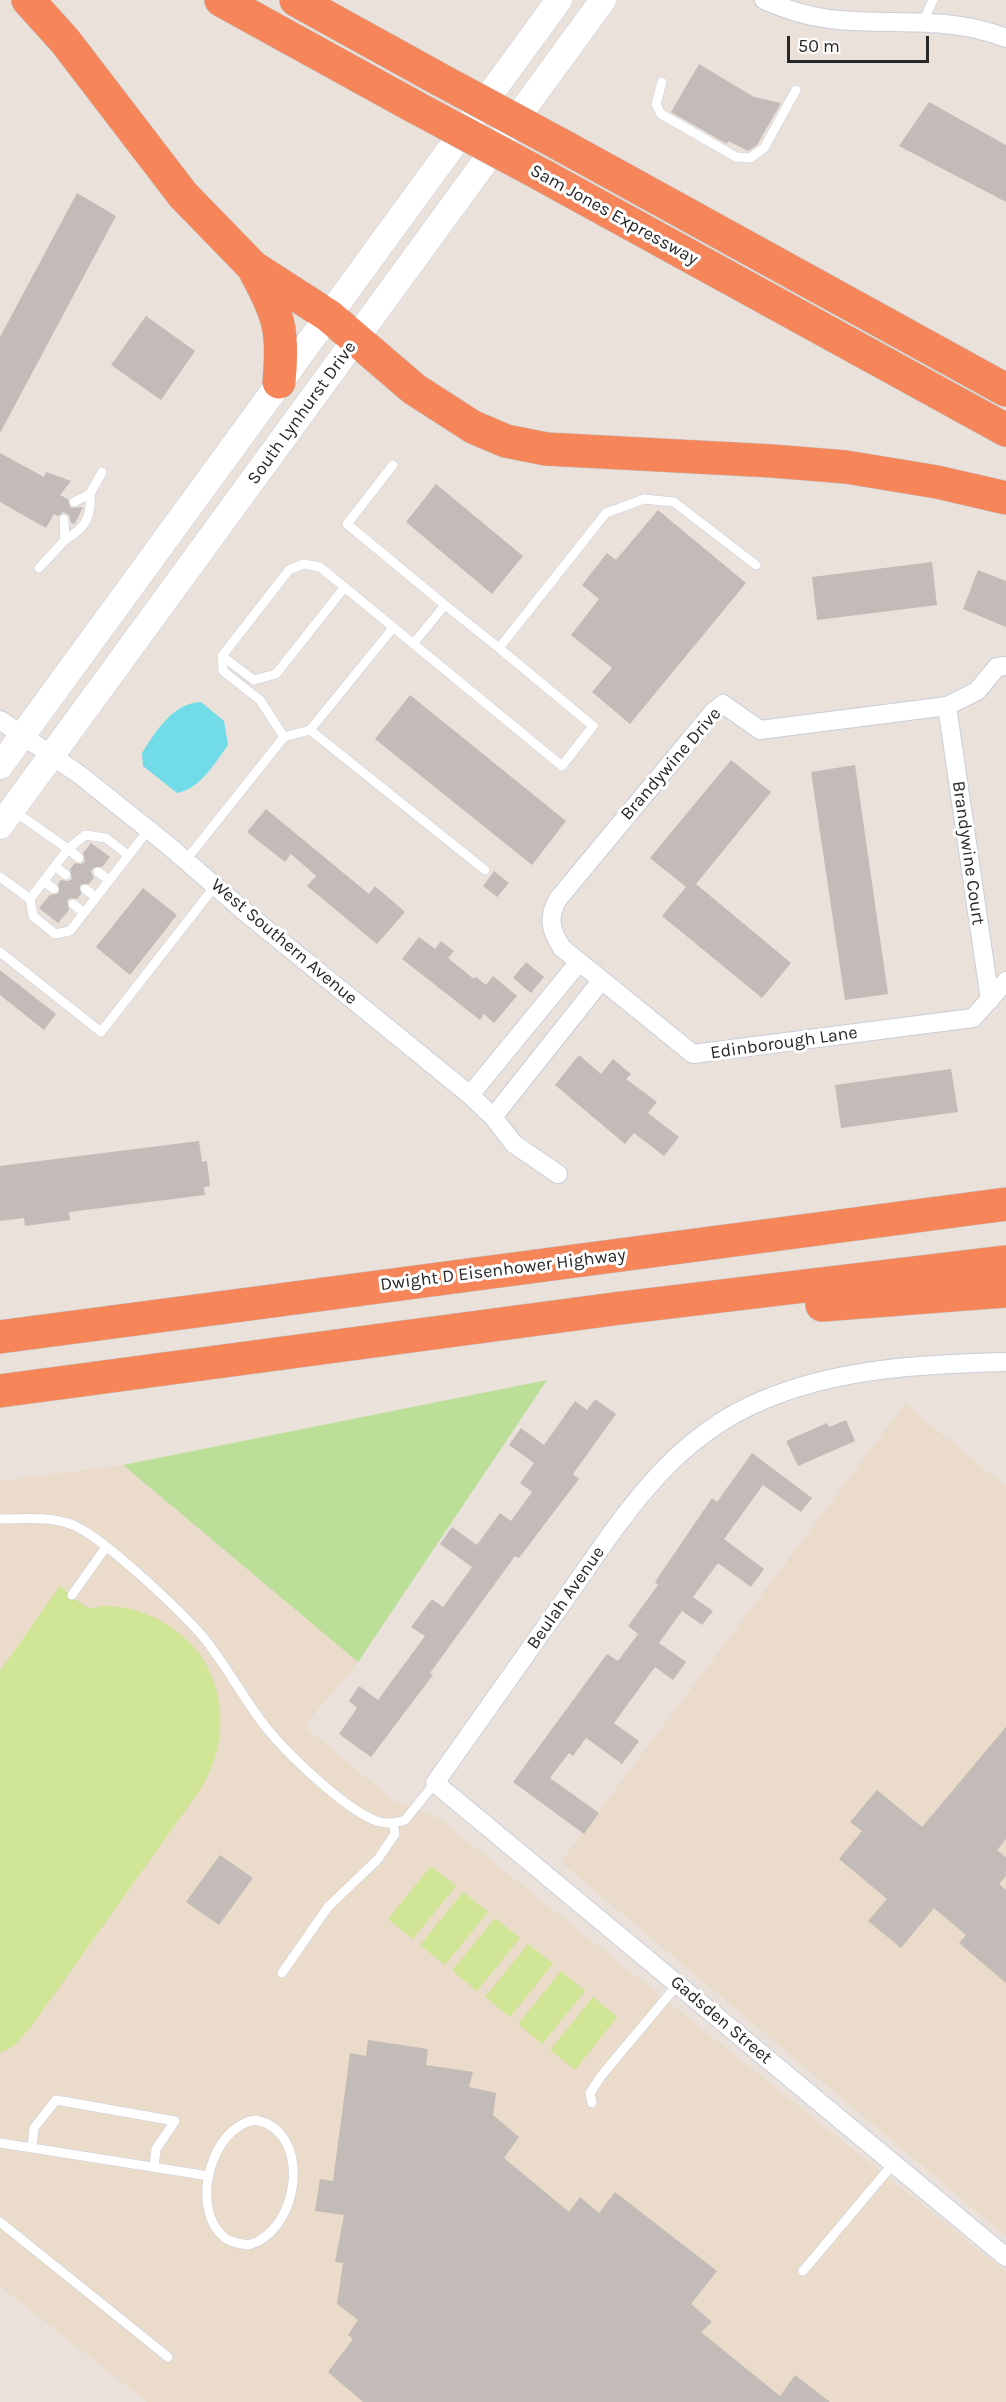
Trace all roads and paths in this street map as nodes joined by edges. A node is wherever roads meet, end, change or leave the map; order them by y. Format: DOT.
graph roads {
  1 [pos="28,0"];
  2 [pos="221,0"];
  3 [pos="296,0"];
  4 [pos="336,0"];
  5 [pos="559,0"];
  6 [pos="603,0"];
  7 [pos="764,0"];
  8 [pos="933,0"];
  9 [pos="923,22"];
  10 [pos="1006,38"];
  11 [pos="437,78"];
  12 [pos="662,82"];
  13 [pos="796,90"];
  14 [pos="253,267"];
  15 [pos="329,316"];
  16 [pos="357,338"];
  17 [pos="279,382"];
  18 [pos="1006,390"];
  19 [pos="1006,430"];
  20 [pos="393,465"];
  21 [pos="102,472"];
  22 [pos="90,494"];
  23 [pos="1006,498"];
  24 [pos="74,502"];
  25 [pos="64,519"];
  26 [pos="65,540"];
  27 [pos="756,566"];
  28 [pos="39,568"];
  29 [pos="344,588"];
  30 [pos="445,605"];
  31 [pos="393,628"];
  32 [pos="413,644"];
  33 [pos="499,648"];
  34 [pos="222,656"];
  35 [pos="1006,666"];
  36 [pos="947,706"];
  37 [pos="0,720"];
  38 [pos="310,730"];
  39 [pos="22,736"];
  40 [pos="284,737"];
  41 [pos="52,755"];
  42 [pos="0,766"];
  43 [pos="6,818"];
  44 [pos="149,829"];
  45 [pos="68,849"];
  46 [pos="128,855"];
  47 [pos="79,858"];
  48 [pos="186,860"];
  49 [pos="55,866"];
  50 [pos="485,870"];
  51 [pos="98,872"];
  52 [pos="66,875"];
  53 [pos="0,877"];
  54 [pos="109,880"];
  55 [pos="43,881"];
  56 [pos="215,886"];
  57 [pos="54,889"];
  58 [pos="85,889"];
  59 [pos="96,897"];
  60 [pos="30,899"];
  61 [pos="73,904"];
  62 [pos="84,913"];
  63 [pos="0,952"];
  64 [pos="579,962"];
  65 [pos="601,981"];
  66 [pos="1006,981"];
  67 [pos="990,1000"];
  68 [pos="470,1095"];
  69 [pos="493,1117"];
  70 [pos="558,1173"];
  71 [pos="1006,1204"];
  72 [pos="1006,1262"];
  73 [pos="1006,1291"];
  74 [pos="621,1308"];
  75 [pos="0,1337"];
  76 [pos="1006,1362"];
  77 [pos="0,1391"];
  78 [pos="0,1519"];
  79 [pos="106,1547"];
  80 [pos="72,1595"];
  81 [pos="435,1783"];
  82 [pos="393,1823"];
  83 [pos="282,1973"];
  84 [pos="678,1984"];
  85 [pos="592,2103"];
  86 [pos="0,2143"];
  87 [pos="32,2148"];
  88 [pos="893,2164"];
  89 [pos="154,2167"];
  90 [pos="209,2176"];
  91 [pos="0,2222"];
  92 [pos="1006,2257"];
  93 [pos="803,2271"];
  94 [pos="168,2357"];
  1 -- 14 [label="highway"];
  2 -- 19 [label="highway, Sam Jones Expressway, bridge"];
  3 -- 11 [label="highway, Sam Jones Expressway"];
  4 -- 11 [label="highway"];
  5 -- 15 [label="main road, South Lynhurst Drive"];
  6 -- 16 [label="main road, South Lynhurst Drive"];
  7 -- 9 [label="street"];
  8 -- 9 [label="lane"];
  9 -- 10 [label="street"];
  11 -- 18 [label="highway, Sam Jones Expressway, bridge"];
  12 -- 13 [label="lane"];
  14 -- 15 [label="highway"];
  14 -- 17 [label="highway"];
  15 -- 16 [label="highway"];
  15 -- 17 [label="main road, South Lynhurst Drive"];
  16 -- 23 [label="highway"];
  16 -- 41 [label="main road, South Lynhurst Drive"];
  17 -- 39 [label="main road, South Lynhurst Drive"];
  20 -- 30 [label="lane"];
  21 -- 22 [label="lane"];
  22 -- 24 [label="lane"];
  22 -- 26 [label="lane"];
  25 -- 26 [label="lane"];
  26 -- 28 [label="lane"];
  27 -- 33 [label="lane"];
  29 -- 31 [label="lane"];
  29 -- 34 [label="lane"];
  29 -- 34 [label="lane"];
  30 -- 32 [label="lane"];
  30 -- 33 [label="lane"];
  31 -- 32 [label="lane"];
  31 -- 38 [label="lane"];
  32 -- 33 [label="lane"];
  34 -- 40 [label="lane"];
  35 -- 36 [label="street, Brandywine Drive"];
  36 -- 64 [label="street, Brandywine Drive"];
  36 -- 67 [label="street, Brandywine Court"];
  37 -- 39 [label="street, West Southern Avenue"];
  38 -- 40 [label="lane"];
  38 -- 50 [label="lane"];
  39 -- 41 [label="street, West Southern Avenue"];
  39 -- 42 [label="main road, South Lynhurst Drive"];
  40 -- 48 [label="lane"];
  41 -- 43 [label="main road, South Lynhurst Drive"];
  41 -- 44 [label="street, West Southern Avenue"];
  43 -- 45 [label="lane"];
  44 -- 46 [label="lane"];
  44 -- 48 [label="street, West Southern Avenue"];
  45 -- 46 [label="lane"];
  45 -- 47 [label="lane"];
  45 -- 49 [label="lane"];
  46 -- 54 [label="lane"];
  48 -- 56 [label="street, West Southern Avenue"];
  49 -- 52 [label="lane"];
  49 -- 55 [label="lane"];
  51 -- 54 [label="lane"];
  53 -- 60 [label="lane"];
  54 -- 59 [label="lane"];
  55 -- 57 [label="lane"];
  55 -- 60 [label="lane"];
  56 -- 63 [label="lane"];
  56 -- 68 [label="street, West Southern Avenue"];
  58 -- 59 [label="lane"];
  59 -- 62 [label="lane"];
  60 -- 62 [label="lane"];
  61 -- 62 [label="lane"];
  64 -- 65 [label="street, Brandywine Drive"];
  64 -- 68 [label="street"];
  65 -- 67 [label="street, Edinborough Lane"];
  65 -- 69 [label="street"];
  66 -- 67 [label="street, Edinborough Lane"];
  68 -- 69 [label="street, West Southern Avenue"];
  69 -- 70 [label="street, West Southern Avenue"];
  71 -- 75 [label="highway, Dwight D Eisenhower Highway"];
  72 -- 74 [label="highway"];
  73 -- 74 [label="highway"];
  74 -- 77 [label="highway"];
  76 -- 81 [label="street, Beulah Avenue"];
  78 -- 79 [label="lane"];
  79 -- 80 [label="lane"];
  79 -- 82 [label="lane"];
  81 -- 82 [label="lane"];
  81 -- 84 [label="street, Gadsden Street"];
  82 -- 83 [label="lane"];
  84 -- 85 [label="lane"];
  84 -- 88 [label="street, Gadsden Street"];
  86 -- 87 [label="lane"];
  87 -- 89 [label="lane"];
  87 -- 89 [label="lane"];
  88 -- 92 [label="street, Gadsden Street"];
  88 -- 93 [label="lane"];
  89 -- 90 [label="lane"];
  90 -- 90 [label="lane"];
  91 -- 94 [label="lane"];
}
